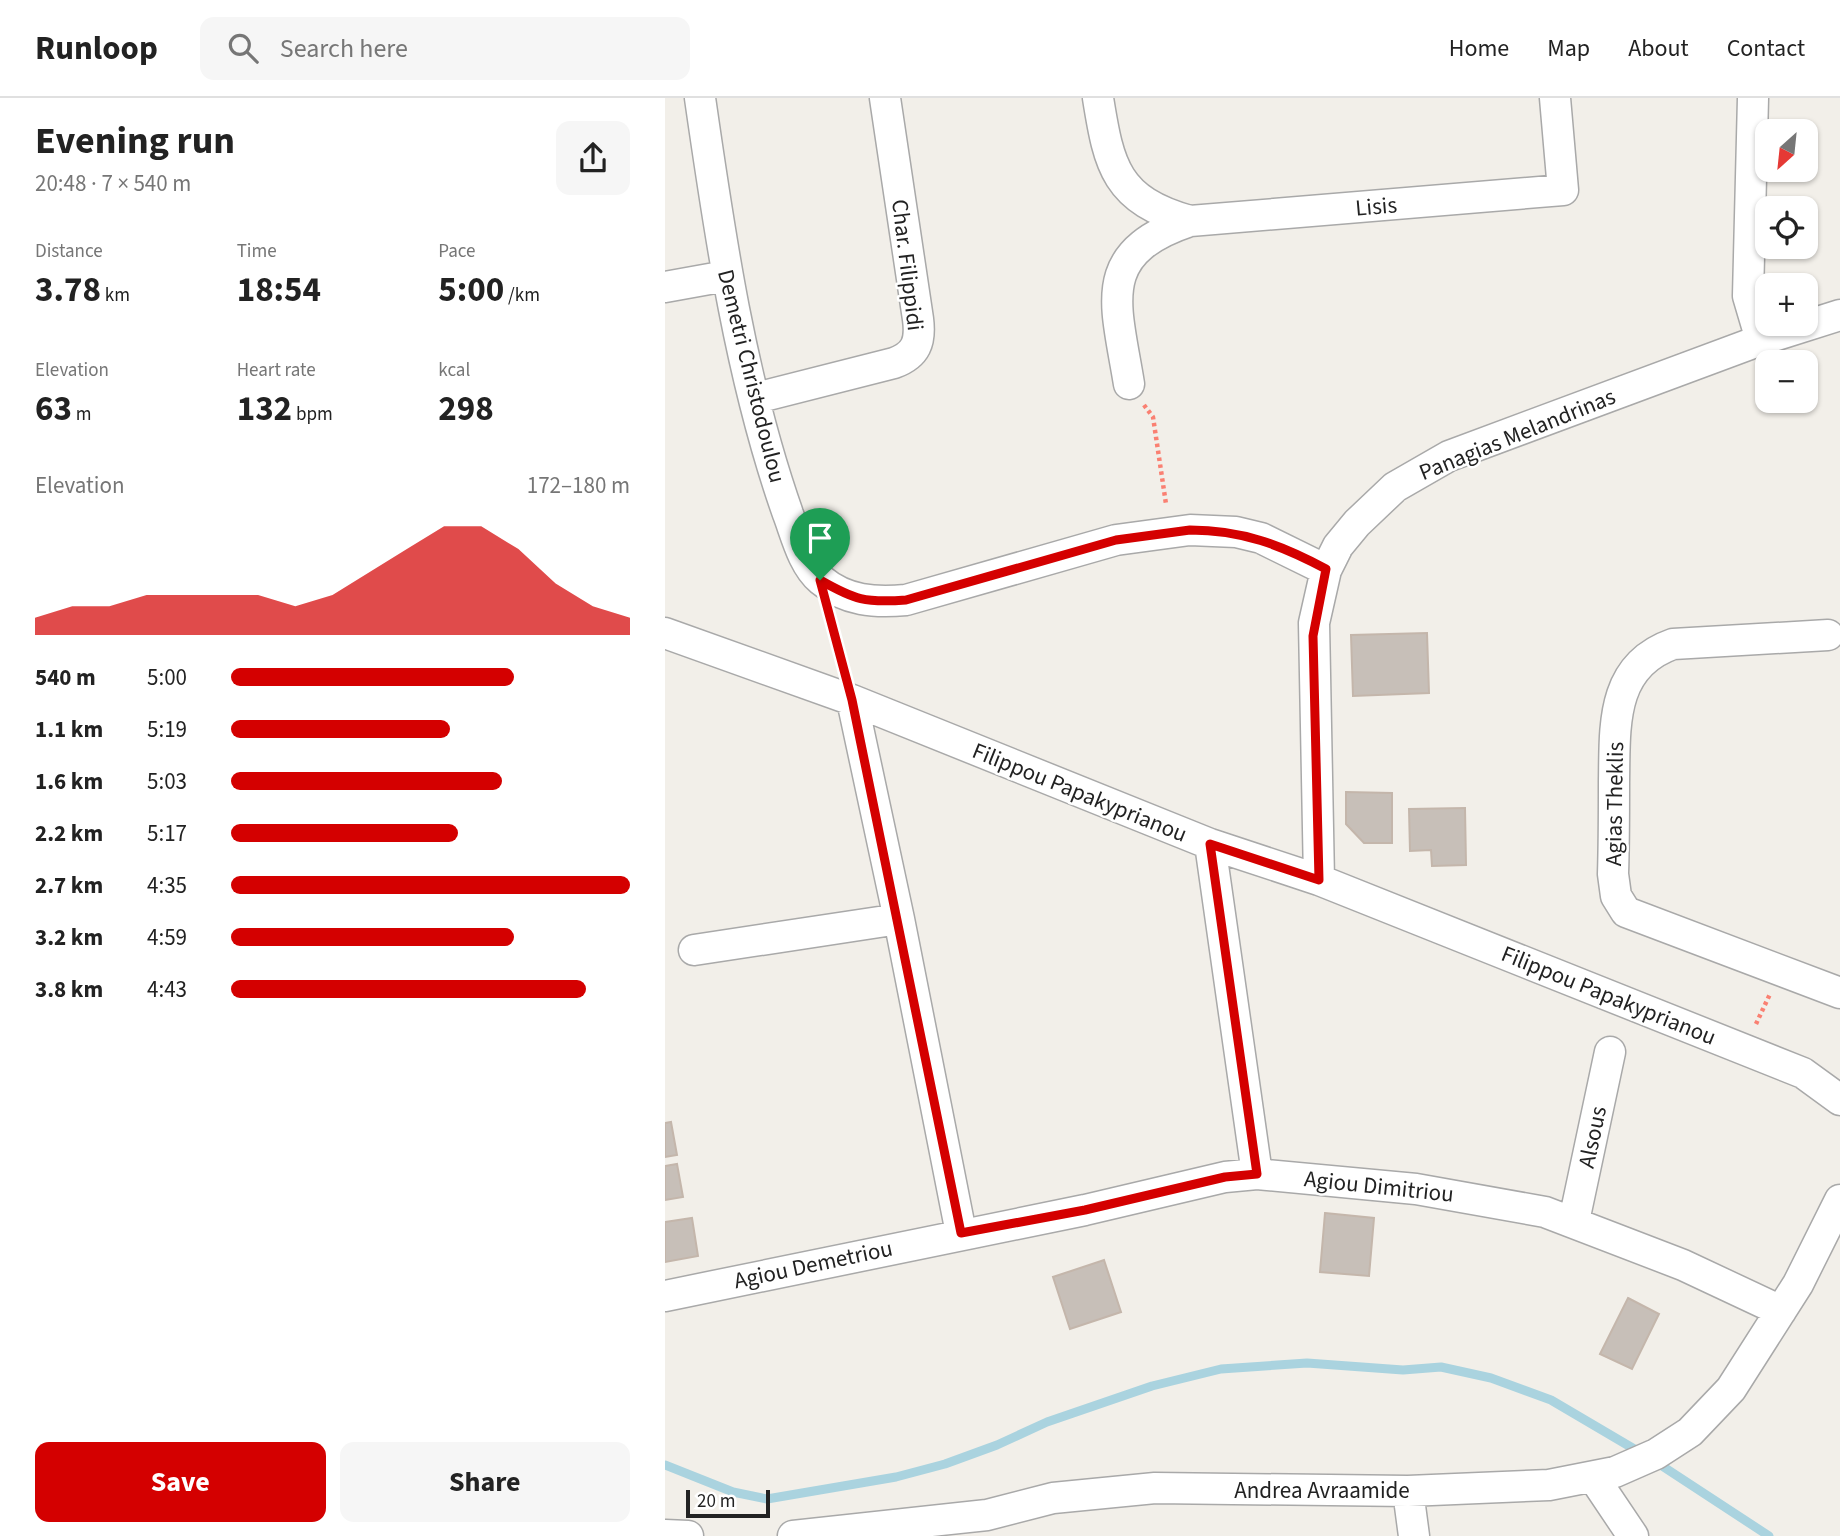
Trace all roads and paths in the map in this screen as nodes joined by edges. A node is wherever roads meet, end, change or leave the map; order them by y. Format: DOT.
graph roads {
  1 [pos="700,98"];
  2 [pos="885,98"];
  3 [pos="1098,98"];
  4 [pos="1555,98"];
  5 [pos="1753,98"];
  6 [pos="1190,221"];
  7 [pos="726,276"];
  8 [pos="665,287"];
  9 [pos="1840,315"];
  10 [pos="1761,340"];
  11 [pos="1129,384"];
  12 [pos="756,398"];
  13 [pos="1170,532"];
  14 [pos="1326,569"];
  15 [pos="820,580"];
  16 [pos="665,633"];
  17 [pos="1828,635"];
  18 [pos="852,700"];
  19 [pos="1210,844"];
  20 [pos="1319,880"];
  21 [pos="899,919"];
  22 [pos="694,950"];
  23 [pos="1781,971"];
  24 [pos="1840,993"];
  25 [pos="1744,1049"];
  26 [pos="1610,1052"];
  27 [pos="1840,1100"];
  28 [pos="1257,1174"];
  29 [pos="1840,1200"];
  30 [pos="1574,1221"];
  31 [pos="961,1233"];
  32 [pos="665,1296"];
  33 [pos="1781,1311"];
  34 [pos="1594,1478"];
  35 [pos="1408,1491"];
  36 [pos="989,1525"];
  37 [pos="665,1535"];
  38 [pos="688,1536"];
  39 [pos="793,1536"];
  40 [pos="1414,1536"];
  41 [pos="1633,1536"];
  1 -- 7 [label="street, Demetri Christodoulou"];
  2 -- 12 [label="street, Char. Filippidi"];
  3 -- 6 [label="street, Lisis"];
  4 -- 6 [label="street, Lisis"];
  5 -- 10 [label="street"];
  6 -- 11 [label="street, Lisis"];
  7 -- 8 [label="street"];
  7 -- 12 [label="street, Demetri Christodoulou"];
  9 -- 10 [label="street, Panagias Melandrinas"];
  10 -- 14 [label="street, Panagias Melandrinas"];
  11 -- 13 [label="path"];
  12 -- 15 [label="street, Demetri Christodoulou"];
  13 -- 14 [label="street, Demetri Christodoulou"];
  13 -- 15 [label="street, Demetri Christodoulou"];
  14 -- 20 [label="street, Panagias Melandrinas"];
  15 -- 18 [label="path"];
  16 -- 18 [label="street, Filippou Papakyprianou"];
  17 -- 23 [label="street, Agias Theklis"];
  18 -- 19 [label="street, Filippou Papakyprianou"];
  18 -- 21 [label="street"];
  19 -- 20 [label="street, Filippou Papakyprianou"];
  19 -- 28 [label="street"];
  20 -- 25 [label="street, Filippou Papakyprianou"];
  21 -- 22 [label="street"];
  21 -- 31 [label="street"];
  23 -- 24 [label="street, Agias Theklis"];
  23 -- 25 [label="path"];
  25 -- 27 [label="street, Filippou Papakyprianou"];
  26 -- 30 [label="street, Alsous"];
  28 -- 30 [label="street, Agiou Dimitriou"];
  28 -- 31 [label="street, Agiou Dimitriou"];
  29 -- 33 [label="street"];
  30 -- 33 [label="street, Agiou Dimitriou"];
  31 -- 32 [label="street, Agiou Demetriou"];
  33 -- 34 [label="street, Andrea Avraamide"];
  34 -- 35 [label="street, Andrea Avraamide"];
  34 -- 41 [label="street"];
  35 -- 36 [label="street, Andrea Avraamide"];
  35 -- 40 [label="street"];
  36 -- 39 [label="street, Andrea Avraamide"];
  37 -- 38 [label="street"];
}
